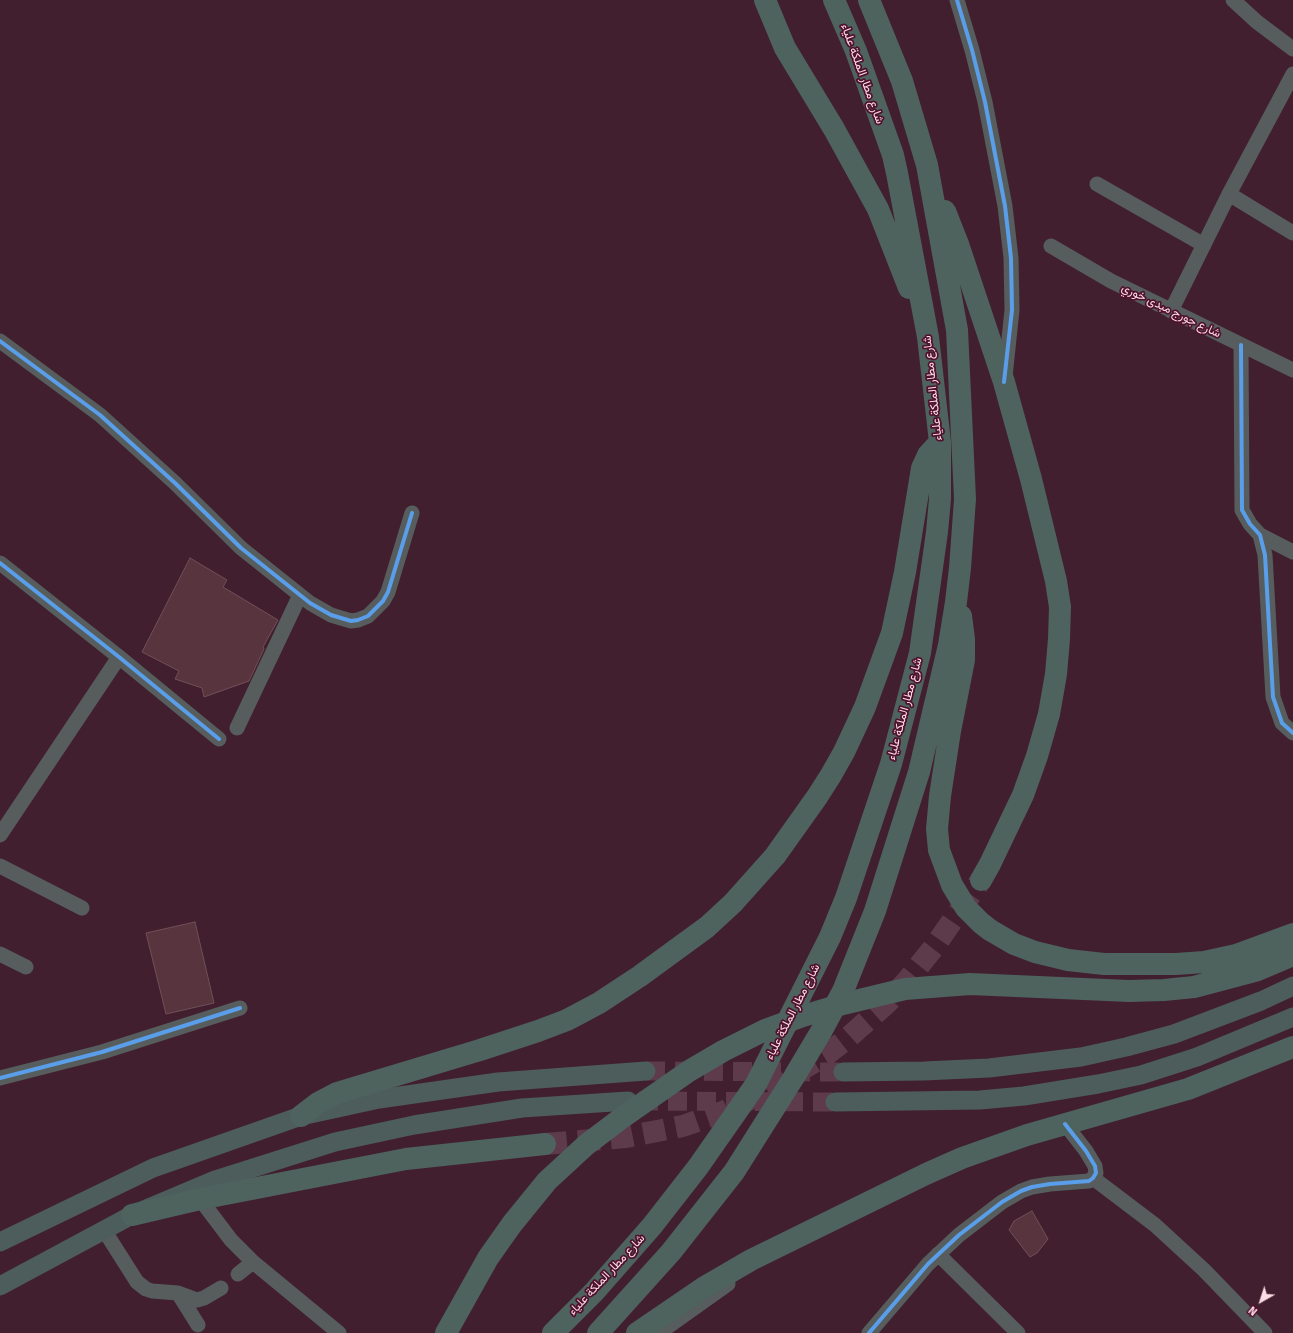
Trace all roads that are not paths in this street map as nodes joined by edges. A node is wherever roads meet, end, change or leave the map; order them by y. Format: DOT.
graph roads {
  1 [pos="765,0"];
  2 [pos="834,0"];
  3 [pos="869,0"];
  4 [pos="957,0"];
  5 [pos="1233,0"];
  6 [pos="1293,49"];
  7 [pos="1293,74"];
  8 [pos="927,166"];
  9 [pos="1097,184"];
  10 [pos="1229,194"];
  11 [pos="1293,233"];
  12 [pos="1204,245"];
  13 [pos="1050,246"];
  14 [pos="1171,311"];
  15 [pos="928,337"];
  16 [pos="0,341"];
  17 [pos="1241,345"];
  18 [pos="1293,370"];
  19 [pos="1004,382"];
  20 [pos="940,442"];
  21 [pos="412,513"];
  22 [pos="1260,535"];
  23 [pos="1293,552"];
  24 [pos="0,563"];
  25 [pos="300,595"];
  26 [pos="956,602"];
  27 [pos="119,657"];
  28 [pos="237,728"];
  29 [pos="1293,733"];
  30 [pos="219,739"];
  31 [pos="0,835"];
  32 [pos="0,866"];
  33 [pos="980,880"];
  34 [pos="82,908"];
  35 [pos="1293,934"];
  36 [pos="0,954"];
  37 [pos="1293,955"];
  38 [pos="26,967"];
  39 [pos="1293,986"];
  40 [pos="240,1008"];
  41 [pos="1293,1017"];
  42 [pos="1293,1047"];
  43 [pos="646,1071"];
  44 [pos="843,1072"];
  45 [pos="0,1078"];
  46 [pos="628,1101"];
  47 [pos="835,1102"];
  48 [pos="301,1116"];
  49 [pos="1065,1124"];
  50 [pos="545,1144"];
  51 [pos="1094,1178"];
  52 [pos="200,1199"];
  53 [pos="132,1215"];
  54 [pos="104,1230"];
  55 [pos="0,1242"];
  56 [pos="938,1254"];
  57 [pos="751,1260"];
  58 [pos="253,1262"];
  59 [pos="238,1274"];
  60 [pos="0,1286"];
  61 [pos="221,1288"];
  62 [pos="178,1293"];
  63 [pos="198,1325"];
  64 [pos="339,1333"];
  65 [pos="446,1333"];
  66 [pos="553,1333"];
  67 [pos="598,1333"];
  68 [pos="638,1333"];
  69 [pos="659,1333"];
  70 [pos="869,1333"];
  71 [pos="1018,1333"];
  72 [pos="1265,1333"];
  1 -- 15 [label="highway"];
  2 -- 15 [label="highway, شارع مطار الملكة علياء"];
  3 -- 8 [label="highway, شارع مطار الملكة علياء"];
  4 -- 19 [label="street"];
  5 -- 6 [label="street"];
  7 -- 10 [label="street"];
  8 -- 19 [label="highway"];
  8 -- 26 [label="highway, شارع مطار الملكة علياء"];
  9 -- 12 [label="street"];
  10 -- 11 [label="street"];
  10 -- 12 [label="street"];
  12 -- 14 [label="street"];
  13 -- 14 [label="street, شارع جورج مبدى خوري"];
  14 -- 17 [label="street, شارع جورج مبدى خوري"];
  15 -- 20 [label="highway, شارع مطار الملكة علياء"];
  16 -- 25 [label="street"];
  17 -- 18 [label="street, شارع جورج مبدى خوري"];
  17 -- 22 [label="street"];
  19 -- 33 [label="highway"];
  20 -- 48 [label="highway"];
  20 -- 66 [label="highway, شارع مطار الملكة علياء"];
  21 -- 25 [label="street"];
  22 -- 23 [label="street"];
  22 -- 29 [label="street"];
  24 -- 27 [label="street"];
  25 -- 28 [label="street"];
  26 -- 35 [label="highway"];
  26 -- 67 [label="highway, شارع مطار الملكة علياء"];
  27 -- 30 [label="street"];
  27 -- 31 [label="street"];
  32 -- 34 [label="street"];
  36 -- 38 [label="street"];
  37 -- 65 [label="highway, bridge"];
  39 -- 44 [label="main road"];
  40 -- 45 [label="street"];
  41 -- 47 [label="main road"];
  42 -- 49 [label="highway"];
  43 -- 48 [label="main road"];
  46 -- 53 [label="main road"];
  48 -- 55 [label="main road"];
  49 -- 51 [label="street"];
  49 -- 57 [label="highway"];
  50 -- 52 [label="highway"];
  51 -- 56 [label="street"];
  51 -- 72 [label="street"];
  52 -- 53 [label="highway"];
  52 -- 58 [label="street"];
  53 -- 54 [label="main road"];
  54 -- 60 [label="main road"];
  54 -- 62 [label="street"];
  56 -- 70 [label="street"];
  56 -- 71 [label="street"];
  57 -- 68 [label="highway"];
  57 -- 69 [label="street"];
  58 -- 59 [label="street"];
  58 -- 64 [label="street"];
  61 -- 62 [label="street"];
  62 -- 63 [label="street"];
}
